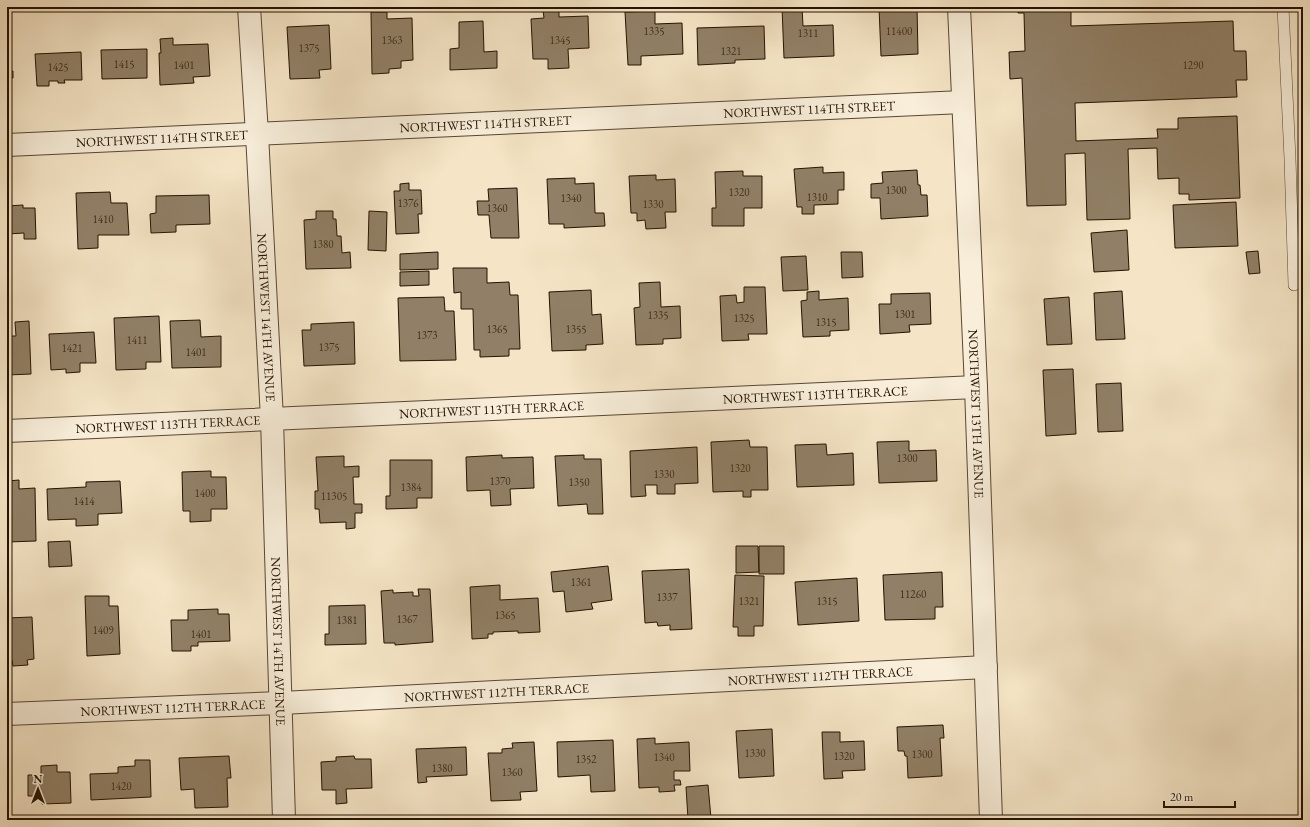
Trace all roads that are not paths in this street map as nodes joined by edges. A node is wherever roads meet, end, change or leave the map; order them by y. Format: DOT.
graph roads {
  1 [pos="249,7"];
  2 [pos="959,7"];
  3 [pos="1283,7"];
  4 [pos="963,102"];
  5 [pos="257,134"];
  6 [pos="7,145"];
  7 [pos="1294,285"];
  8 [pos="976,387"];
  9 [pos="272,419"];
  10 [pos="7,431"];
  11 [pos="986,667"];
  12 [pos="281,702"];
  13 [pos="7,714"];
  14 [pos="284,820"];
  15 [pos="991,820"];
  1 -- 5 [label="street, NORTHWEST 14TH AVENUE"];
  2 -- 4 [label="street, NORTHWEST 13TH AVENUE"];
  3 -- 7 [label="lane"];
  4 -- 5 [label="street, NORTHWEST 114TH STREET"];
  4 -- 8 [label="street, NORTHWEST 13TH AVENUE"];
  5 -- 6 [label="street, NORTHWEST 114TH STREET"];
  5 -- 9 [label="street, NORTHWEST 14TH AVENUE"];
  8 -- 9 [label="street, NORTHWEST 113TH TERRACE"];
  8 -- 11 [label="street, NORTHWEST 13TH AVENUE"];
  9 -- 10 [label="street, NORTHWEST 113TH TERRACE"];
  9 -- 12 [label="street, NORTHWEST 14TH AVENUE"];
  11 -- 12 [label="street, NORTHWEST 112TH TERRACE"];
  11 -- 15 [label="street, NORTHWEST 13TH AVENUE"];
  12 -- 13 [label="street, NORTHWEST 112TH TERRACE"];
  12 -- 14 [label="street, NORTHWEST 14TH AVENUE"];
}
